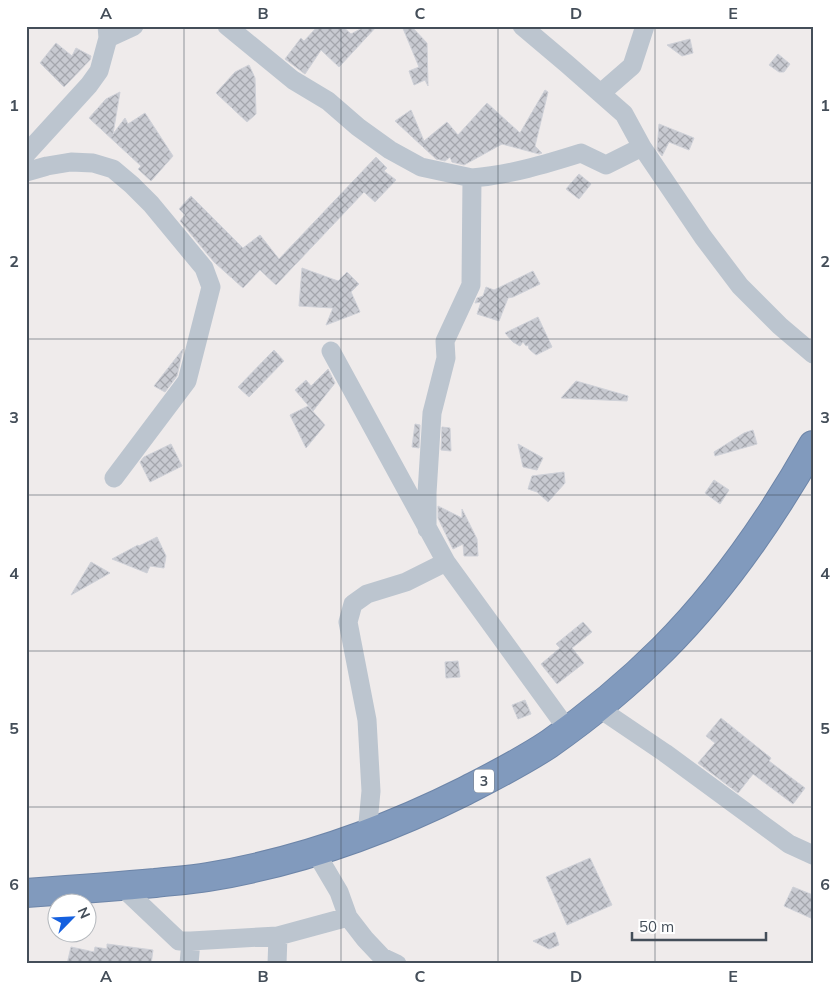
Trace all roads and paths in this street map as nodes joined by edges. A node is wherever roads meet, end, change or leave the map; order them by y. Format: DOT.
graph roads {
  1 [pos="134,26"];
  2 [pos="228,26"];
  3 [pos="522,26"];
  4 [pos="645,26"];
  5 [pos="107,32"];
  6 [pos="601,93"];
  7 [pos="642,146"];
  8 [pos="26,154"];
  9 [pos="26,172"];
  10 [pos="472,178"];
  11 [pos="331,350"];
  12 [pos="813,354"];
  13 [pos="813,445"];
  14 [pos="114,478"];
  15 [pos="427,528"];
  16 [pos="446,562"];
  17 [pos="597,707"];
  18 [pos="568,730"];
  19 [pos="367,834"];
  20 [pos="316,853"];
  21 [pos="813,855"];
  22 [pos="121,886"];
  23 [pos="26,893"];
  24 [pos="348,917"];
  25 [pos="278,936"];
  26 [pos="191,941"];
  27 [pos="189,964"];
  28 [pos="277,964"];
  29 [pos="397,964"];
  1 -- 5 [label="street"];
  2 -- 10 [label="street"];
  3 -- 6 [label="street"];
  4 -- 6 [label="street"];
  5 -- 8 [label="street"];
  6 -- 7 [label="street"];
  7 -- 10 [label="street"];
  7 -- 12 [label="street"];
  9 -- 14 [label="street"];
  10 -- 15 [label="street"];
  11 -- 15 [label="street"];
  13 -- 17 [label="highway, 3"];
  15 -- 16 [label="street"];
  16 -- 18 [label="street"];
  16 -- 19 [label="street"];
  17 -- 18 [label="highway, 3"];
  17 -- 21 [label="street"];
  18 -- 19 [label="highway, 3"];
  19 -- 20 [label="highway, 3"];
  20 -- 22 [label="highway, 3"];
  20 -- 24 [label="street"];
  22 -- 23 [label="highway, 3"];
  22 -- 26 [label="street"];
  24 -- 25 [label="street"];
  24 -- 29 [label="street"];
  25 -- 26 [label="street"];
  25 -- 28 [label="street"];
  26 -- 27 [label="street"];
}
